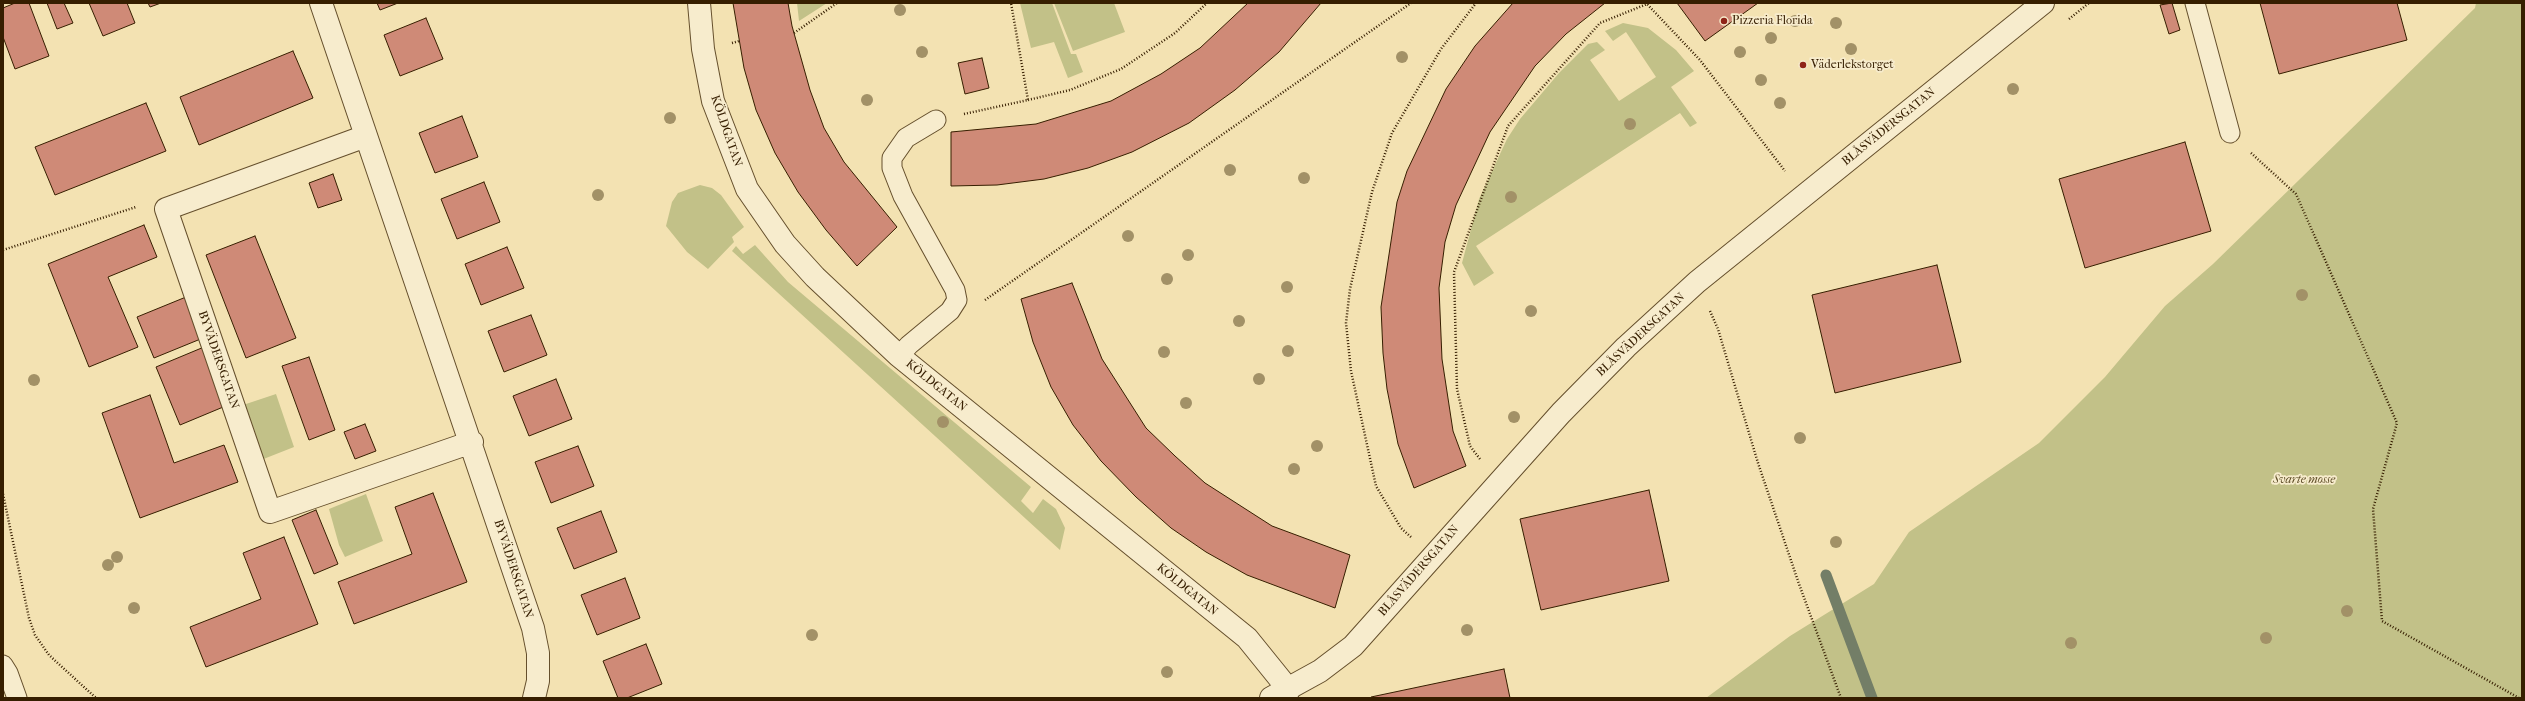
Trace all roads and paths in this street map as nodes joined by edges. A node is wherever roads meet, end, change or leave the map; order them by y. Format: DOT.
graph roads {
  1 [pos="320,3"];
  2 [pos="699,3"];
  3 [pos="837,3"];
  4 [pos="1011,3"];
  5 [pos="1207,3"];
  6 [pos="1411,3"];
  7 [pos="1476,3"];
  8 [pos="2043,3"];
  9 [pos="2195,3"];
  10 [pos="1646,4"];
  11 [pos="794,33"];
  12 [pos="1028,100"];
  13 [pos="936,120"];
  14 [pos="2230,133"];
  15 [pos="366,136"];
  16 [pos="1804,196"];
  17 [pos="166,208"];
  18 [pos="3,250"];
  19 [pos="957,300"];
  20 [pos="1709,309"];
  21 [pos="899,356"];
  22 [pos="472,442"];
  23 [pos="1497,483"];
  24 [pos="3,494"];
  25 [pos="1433,555"];
  26 [pos="3,665"];
  27 [pos="1284,695"];
  28 [pos="17,698"];
  29 [pos="96,698"];
  30 [pos="534,698"];
  31 [pos="1841,698"];
  32 [pos="2519,698"];
  1 -- 15 [label="street, BYVÄDERSGATAN"];
  2 -- 21 [label="street, KÖLDGATAN"];
  3 -- 11 [label="path"];
  4 -- 12 [label="path"];
  5 -- 12 [label="path"];
  6 -- 19 [label="path"];
  7 -- 25 [label="path"];
  8 -- 16 [label="street, BLÅSVÄDERSGATAN"];
  9 -- 14 [label="lane"];
  10 -- 16 [label="path"];
  10 -- 23 [label="path"];
  12 -- 13 [label="path"];
  13 -- 19 [label="lane"];
  14 -- 32 [label="path"];
  15 -- 17 [label="street"];
  15 -- 22 [label="street, BYVÄDERSGATAN"];
  16 -- 23 [label="street, BLÅSVÄDERSGATAN"];
  17 -- 18 [label="path"];
  17 -- 22 [label="street, BYVÄDERSGATAN"];
  19 -- 21 [label="lane"];
  20 -- 31 [label="path"];
  21 -- 27 [label="street, KÖLDGATAN"];
  22 -- 30 [label="street, BYVÄDERSGATAN"];
  23 -- 25 [label="street, BLÅSVÄDERSGATAN"];
  24 -- 29 [label="path"];
  25 -- 27 [label="street, BLÅSVÄDERSGATAN"];
  26 -- 28 [label="lane"];
}
